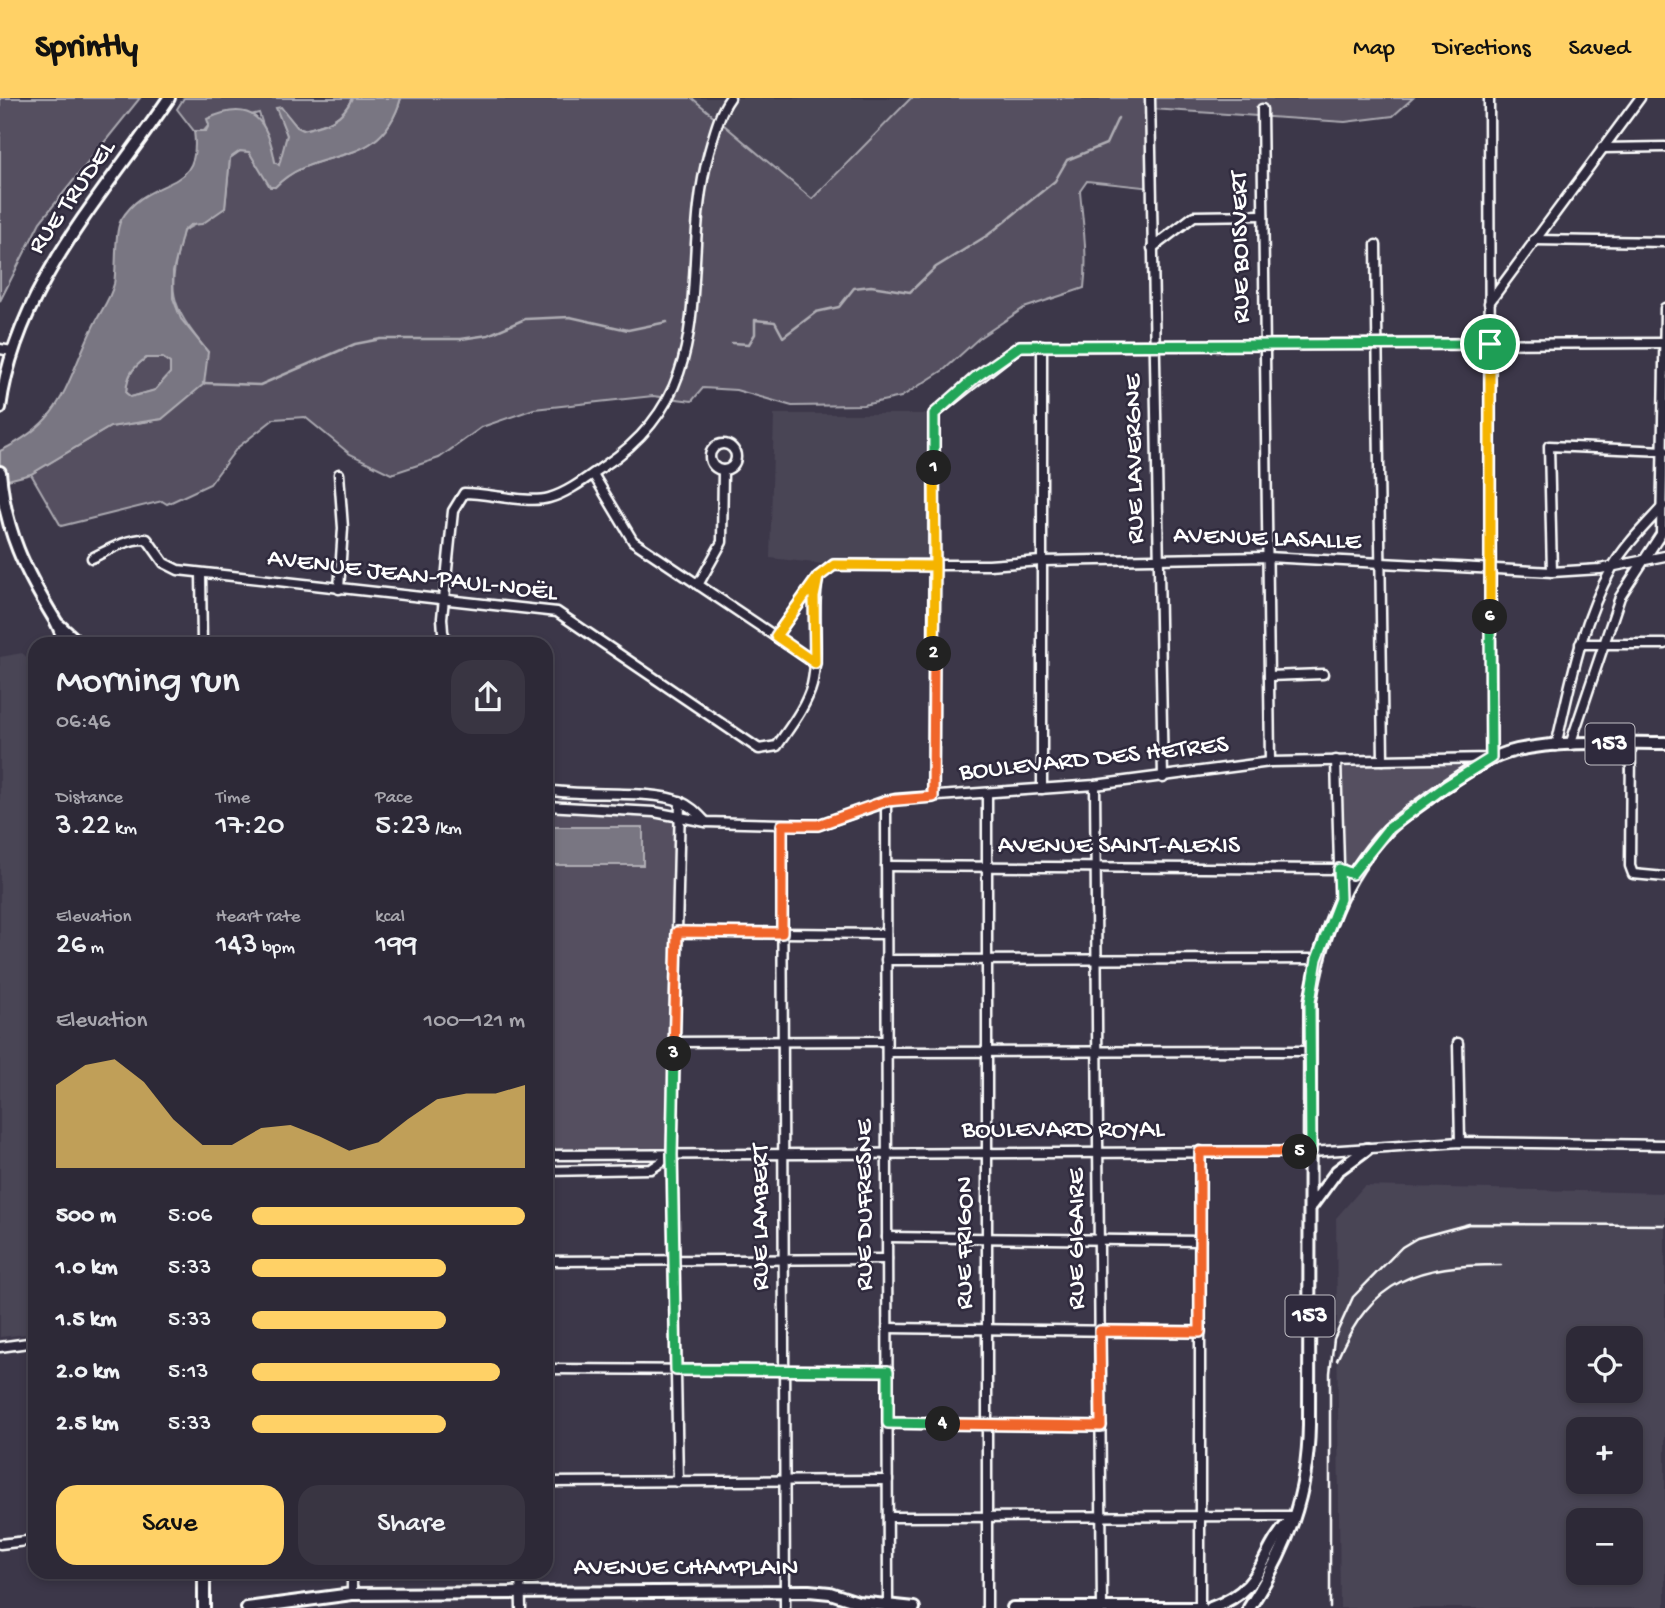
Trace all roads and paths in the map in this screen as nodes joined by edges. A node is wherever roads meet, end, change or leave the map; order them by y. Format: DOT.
graph roads {
  1 [pos="169,98"];
  2 [pos="730,98"];
  3 [pos="1150,98"];
  4 [pos="1489,98"];
  5 [pos="1640,98"];
  6 [pos="1262,109"];
  7 [pos="1665,147"];
  8 [pos="1602,148"];
  9 [pos="1263,215"];
  10 [pos="1534,240"];
  11 [pos="1665,242"];
  12 [pos="1376,245"];
  13 [pos="1152,248"];
  14 [pos="1489,303"];
  15 [pos="1665,308"];
  16 [pos="1665,342"];
  17 [pos="1490,344"];
  18 [pos="1042,345"];
  19 [pos="1378,345"];
  20 [pos="1265,346"];
  21 [pos="1155,347"];
  22 [pos="6,350"];
  23 [pos="0,408"];
  24 [pos="1664,451"];
  25 [pos="723,470"];
  26 [pos="0,472"];
  27 [pos="339,474"];
  28 [pos="593,474"];
  29 [pos="1663,506"];
  30 [pos="1665,556"];
  31 [pos="1267,557"];
  32 [pos="92,558"];
  33 [pos="1646,558"];
  34 [pos="1159,559"];
  35 [pos="1041,561"];
  36 [pos="1381,564"];
  37 [pos="935,566"];
  38 [pos="1613,566"];
  39 [pos="1489,569"];
  40 [pos="1552,572"];
  41 [pos="201,574"];
  42 [pos="818,577"];
  43 [pos="698,585"];
  44 [pos="340,590"];
  45 [pos="444,601"];
  46 [pos="57,624"];
  47 [pos="776,636"];
  48 [pos="64,637"];
  49 [pos="72,637"];
  50 [pos="202,637"];
  51 [pos="445,637"];
  52 [pos="1580,644"];
  53 [pos="1603,644"];
  54 [pos="1665,644"];
  55 [pos="815,663"];
  56 [pos="1323,674"];
  57 [pos="1269,676"];
  58 [pos="1631,743"];
  59 [pos="1665,743"];
  60 [pos="1570,745"];
  61 [pos="1556,746"];
  62 [pos="1491,758"];
  63 [pos="1336,760"];
  64 [pos="1383,760"];
  65 [pos="1270,762"];
  66 [pos="1163,778"];
  67 [pos="1095,785"];
  68 [pos="1042,789"];
  69 [pos="553,791"];
  70 [pos="987,794"];
  71 [pos="933,797"];
  72 [pos="680,801"];
  73 [pos="886,801"];
  74 [pos="553,806"];
  75 [pos="679,815"];
  76 [pos="706,822"];
  77 [pos="782,825"];
  78 [pos="886,866"];
  79 [pos="987,867"];
  80 [pos="1096,867"];
  81 [pos="1339,869"];
  82 [pos="1352,874"];
  83 [pos="1665,877"];
  84 [pos="1340,899"];
  85 [pos="677,932"];
  86 [pos="782,933"];
  87 [pos="886,934"];
  88 [pos="987,957"];
  89 [pos="1097,958"];
  90 [pos="1317,959"];
  91 [pos="886,960"];
  92 [pos="887,1041"];
  93 [pos="674,1042"];
  94 [pos="783,1042"];
  95 [pos="1458,1043"];
  96 [pos="1311,1051"];
  97 [pos="887,1052"];
  98 [pos="987,1052"];
  99 [pos="1097,1052"];
  100 [pos="1460,1142"];
  101 [pos="1665,1145"];
  102 [pos="1367,1149"];
  103 [pos="987,1152"];
  104 [pos="1098,1152"];
  105 [pos="1200,1152"];
  106 [pos="1311,1152"];
  107 [pos="887,1153"];
  108 [pos="783,1154"];
  109 [pos="553,1155"];
  110 [pos="672,1155"];
  111 [pos="553,1171"];
  112 [pos="1310,1207"];
  113 [pos="887,1237"];
  114 [pos="987,1238"];
  115 [pos="1099,1238"];
  116 [pos="1200,1241"];
  117 [pos="674,1259"];
  118 [pos="783,1259"];
  119 [pos="887,1259"];
  120 [pos="553,1261"];
  121 [pos="887,1328"];
  122 [pos="987,1331"];
  123 [pos="1100,1331"];
  124 [pos="1200,1332"];
  125 [pos="28,1343"];
  126 [pos="0,1347"];
  127 [pos="553,1369"];
  128 [pos="676,1370"];
  129 [pos="888,1371"];
  130 [pos="784,1372"];
  131 [pos="888,1423"];
  132 [pos="987,1425"];
  133 [pos="1101,1426"];
  134 [pos="784,1480"];
  135 [pos="888,1480"];
  136 [pos="553,1482"];
  137 [pos="678,1482"];
  138 [pos="987,1516"];
  139 [pos="1101,1516"];
  140 [pos="1200,1516"];
  141 [pos="888,1517"];
  142 [pos="1292,1518"];
  143 [pos="28,1540"];
  144 [pos="0,1541"];
  145 [pos="204,1579"];
  146 [pos="352,1579"];
  147 [pos="520,1579"];
  148 [pos="521,1591"];
  149 [pos="785,1593"];
  150 [pos="352,1594"];
  151 [pos="299,1604"];
  152 [pos="888,1606"];
  153 [pos="204,1608"];
  154 [pos="247,1608"];
  155 [pos="521,1608"];
  156 [pos="785,1608"];
  157 [pos="914,1608"];
  158 [pos="987,1608"];
  159 [pos="1013,1608"];
  160 [pos="1102,1608"];
  161 [pos="1200,1608"];
  162 [pos="1211,1608"];
  163 [pos="1249,1608"];
  1 -- 22 [label="main road, RUE TRUDEL"];
  2 -- 28 [label="street"];
  3 -- 13 [label="street, RUE LAVERGNE"];
  4 -- 14 [label="street"];
  5 -- 8 [label="street"];
  6 -- 9 [label="street, RUE BOISVERT"];
  7 -- 8 [label="street"];
  8 -- 10 [label="street"];
  9 -- 13 [label="street"];
  9 -- 20 [label="street, RUE BOISVERT"];
  10 -- 11 [label="street"];
  10 -- 14 [label="street"];
  12 -- 19 [label="street"];
  13 -- 21 [label="street, RUE LAVERGNE"];
  14 -- 17 [label="street"];
  15 -- 16 [label="street"];
  16 -- 17 [label="street"];
  16 -- 24 [label="street"];
  17 -- 19 [label="street"];
  17 -- 39 [label="street"];
  18 -- 21 [label="street"];
  18 -- 35 [label="street"];
  18 -- 37 [label="street"];
  19 -- 20 [label="street"];
  19 -- 36 [label="street"];
  20 -- 21 [label="street"];
  20 -- 31 [label="street, RUE BOISVERT"];
  21 -- 34 [label="street, RUE LAVERGNE"];
  22 -- 23 [label="main road, RUE TRUDEL"];
  24 -- 29 [label="street"];
  24 -- 40 [label="street"];
  25 -- 43 [label="street"];
  26 -- 46 [label="main road"];
  27 -- 44 [label="street"];
  28 -- 43 [label="street"];
  28 -- 45 [label="street"];
  29 -- 33 [label="street"];
  29 -- 38 [label="street"];
  30 -- 33 [label="street, AVENUE LASALLE"];
  31 -- 34 [label="street, AVENUE LASALLE"];
  31 -- 36 [label="street, AVENUE LASALLE"];
  31 -- 57 [label="street, RUE BOISVERT"];
  32 -- 41 [label="street, AVENUE JEAN-PAUL-NOËL"];
  33 -- 38 [label="street, AVENUE LASALLE"];
  33 -- 53 [label="street"];
  34 -- 35 [label="street, AVENUE LASALLE"];
  34 -- 66 [label="street, RUE LAVERGNE"];
  35 -- 37 [label="street, AVENUE LASALLE"];
  35 -- 68 [label="street"];
  36 -- 39 [label="street, AVENUE LASALLE"];
  36 -- 64 [label="street"];
  37 -- 42 [label="street, AVENUE LASALLE"];
  37 -- 71 [label="street"];
  38 -- 40 [label="street, AVENUE LASALLE"];
  38 -- 52 [label="street"];
  39 -- 40 [label="street, AVENUE LASALLE"];
  39 -- 62 [label="street"];
  41 -- 44 [label="street, AVENUE JEAN-PAUL-NOËL"];
  41 -- 50 [label="street"];
  42 -- 47 [label="street"];
  42 -- 55 [label="street, AVENUE JEAN-PAUL-NOËL"];
  43 -- 47 [label="street"];
  44 -- 45 [label="street, AVENUE JEAN-PAUL-NOËL"];
  45 -- 51 [label="street"];
  45 -- 55 [label="street, AVENUE JEAN-PAUL-NOËL"];
  46 -- 48 [label="main road"];
  46 -- 49 [label="main road"];
  47 -- 55 [label="street"];
  52 -- 53 [label="street"];
  52 -- 61 [label="street"];
  53 -- 54 [label="street"];
  53 -- 60 [label="street"];
  56 -- 57 [label="street"];
  57 -- 65 [label="street, RUE BOISVERT"];
  58 -- 59 [label="main road, 153"];
  58 -- 60 [label="main road, 153"];
  58 -- 83 [label="street"];
  60 -- 61 [label="main road, 153"];
  61 -- 62 [label="main road, 153"];
  62 -- 64 [label="street, BOULEVARD DES HETRES"];
  62 -- 82 [label="main road, 153"];
  63 -- 64 [label="street, BOULEVARD DES HETRES"];
  63 -- 65 [label="street, BOULEVARD DES HETRES"];
  63 -- 81 [label="street"];
  65 -- 66 [label="street, BOULEVARD DES HETRES"];
  66 -- 67 [label="street, BOULEVARD DES HETRES"];
  67 -- 68 [label="street, BOULEVARD DES HETRES"];
  67 -- 80 [label="street, RUE GIGAIRE"];
  68 -- 70 [label="street, BOULEVARD DES HETRES"];
  69 -- 72 [label="street"];
  70 -- 71 [label="street, BOULEVARD DES HETRES"];
  70 -- 79 [label="street, RUE FRIGON"];
  71 -- 73 [label="street, BOULEVARD DES HETRES"];
  72 -- 75 [label="street"];
  72 -- 76 [label="street"];
  73 -- 77 [label="street, BOULEVARD DES HETRES"];
  73 -- 78 [label="street, RUE DUFRESNE"];
  74 -- 75 [label="street, BOULEVARD DES HETRES"];
  75 -- 76 [label="street, BOULEVARD DES HETRES"];
  75 -- 85 [label="street"];
  76 -- 77 [label="street, BOULEVARD DES HETRES"];
  77 -- 86 [label="street, RUE LAMBERT"];
  78 -- 79 [label="street, AVENUE SAINT-ALEXIS"];
  78 -- 87 [label="street, RUE DUFRESNE"];
  79 -- 80 [label="street, AVENUE SAINT-ALEXIS"];
  79 -- 88 [label="street, RUE FRIGON"];
  80 -- 81 [label="street, AVENUE SAINT-ALEXIS"];
  80 -- 89 [label="street, RUE GIGAIRE"];
  81 -- 82 [label="street, AVENUE SAINT-ALEXIS"];
  81 -- 84 [label="street"];
  82 -- 84 [label="main road, 153"];
  84 -- 90 [label="main road, 153"];
  85 -- 86 [label="street"];
  85 -- 93 [label="street"];
  86 -- 87 [label="street"];
  86 -- 94 [label="street, RUE LAMBERT"];
  87 -- 91 [label="street, RUE DUFRESNE"];
  88 -- 89 [label="street"];
  88 -- 91 [label="street"];
  88 -- 98 [label="street, RUE FRIGON"];
  89 -- 90 [label="street"];
  89 -- 99 [label="street, RUE GIGAIRE"];
  90 -- 96 [label="main road, 153"];
  91 -- 92 [label="street, RUE DUFRESNE"];
  92 -- 94 [label="street"];
  92 -- 97 [label="street, RUE DUFRESNE"];
  93 -- 94 [label="street"];
  93 -- 110 [label="street"];
  94 -- 108 [label="street, RUE LAMBERT"];
  95 -- 100 [label="street"];
  96 -- 99 [label="street"];
  96 -- 106 [label="main road, 153"];
  97 -- 98 [label="street"];
  97 -- 107 [label="street, RUE DUFRESNE"];
  98 -- 99 [label="street"];
  98 -- 103 [label="street, RUE FRIGON"];
  99 -- 104 [label="street, RUE GIGAIRE"];
  100 -- 101 [label="street, BOULEVARD ROYAL"];
  100 -- 102 [label="street, BOULEVARD ROYAL"];
  102 -- 106 [label="street, BOULEVARD ROYAL"];
  102 -- 112 [label="main road"];
  103 -- 104 [label="street, BOULEVARD ROYAL"];
  103 -- 107 [label="street, BOULEVARD ROYAL"];
  103 -- 114 [label="street, RUE FRIGON"];
  104 -- 105 [label="street, BOULEVARD ROYAL"];
  104 -- 115 [label="street, RUE GIGAIRE"];
  105 -- 106 [label="street, BOULEVARD ROYAL"];
  105 -- 116 [label="street"];
  106 -- 112 [label="main road, 153"];
  107 -- 108 [label="street, BOULEVARD ROYAL"];
  107 -- 113 [label="street, RUE DUFRESNE"];
  108 -- 110 [label="street, BOULEVARD ROYAL"];
  108 -- 118 [label="street, RUE LAMBERT"];
  109 -- 110 [label="street, BOULEVARD ROYAL"];
  110 -- 111 [label="street, BOULEVARD ROYAL"];
  110 -- 117 [label="street"];
  112 -- 142 [label="main road, 153"];
  113 -- 114 [label="street"];
  113 -- 119 [label="street, RUE DUFRESNE"];
  114 -- 115 [label="street"];
  114 -- 122 [label="street, RUE FRIGON"];
  115 -- 116 [label="street"];
  115 -- 123 [label="street, RUE GIGAIRE"];
  116 -- 124 [label="street"];
  117 -- 118 [label="street"];
  117 -- 120 [label="street"];
  117 -- 128 [label="street"];
  118 -- 119 [label="street"];
  118 -- 130 [label="street, RUE LAMBERT"];
  119 -- 121 [label="street, RUE DUFRESNE"];
  121 -- 122 [label="street"];
  121 -- 129 [label="street, RUE DUFRESNE"];
  122 -- 123 [label="street"];
  122 -- 132 [label="street, RUE FRIGON"];
  123 -- 124 [label="street"];
  123 -- 133 [label="street, RUE GIGAIRE"];
  124 -- 140 [label="street"];
  125 -- 126 [label="street"];
  127 -- 128 [label="street"];
  128 -- 130 [label="street"];
  128 -- 137 [label="street"];
  129 -- 130 [label="street"];
  129 -- 131 [label="street, RUE DUFRESNE"];
  130 -- 134 [label="street, RUE LAMBERT"];
  131 -- 132 [label="street"];
  131 -- 135 [label="street, RUE DUFRESNE"];
  132 -- 133 [label="street"];
  132 -- 138 [label="street, RUE FRIGON"];
  133 -- 139 [label="street, RUE GIGAIRE"];
  134 -- 135 [label="street"];
  134 -- 137 [label="street"];
  134 -- 149 [label="street, RUE LAMBERT"];
  135 -- 141 [label="street, RUE DUFRESNE"];
  136 -- 137 [label="street"];
  138 -- 139 [label="street"];
  138 -- 141 [label="street"];
  138 -- 158 [label="street, RUE FRIGON"];
  139 -- 140 [label="street"];
  139 -- 160 [label="street, RUE GIGAIRE"];
  140 -- 142 [label="street"];
  140 -- 161 [label="street"];
  141 -- 152 [label="street, RUE DUFRESNE"];
  142 -- 162 [label="main road, 153"];
  142 -- 163 [label="main road, 153"];
  143 -- 144 [label="street"];
  145 -- 153 [label="main road"];
  146 -- 150 [label="street"];
  147 -- 148 [label="street"];
  148 -- 149 [label="main road, AVENUE CHAMPLAIN"];
  148 -- 150 [label="main road, AVENUE CHAMPLAIN"];
  148 -- 155 [label="street"];
  149 -- 152 [label="main road, AVENUE CHAMPLAIN"];
  149 -- 156 [label="street, RUE LAMBERT"];
  150 -- 151 [label="main road, AVENUE CHAMPLAIN"];
  151 -- 154 [label="main road, AVENUE CHAMPLAIN"];
  152 -- 157 [label="main road, AVENUE CHAMPLAIN"];
  159 -- 160 [label="main road"];
  160 -- 161 [label="main road"];
}
